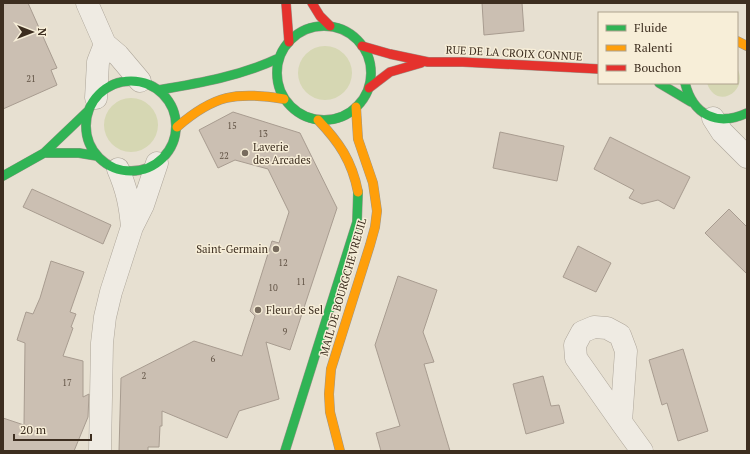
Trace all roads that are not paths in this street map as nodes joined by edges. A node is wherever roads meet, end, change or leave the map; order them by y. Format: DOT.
graph roads {
  1 [pos="87,3"];
  2 [pos="286,3"];
  3 [pos="312,3"];
  4 [pos="330,26"];
  5 [pos="289,42"];
  6 [pos="738,42"];
  7 [pos="105,44"];
  8 [pos="362,46"];
  9 [pos="747,46"];
  10 [pos="279,58"];
  11 [pos="428,62"];
  12 [pos="598,69"];
  13 [pos="661,84"];
  14 [pos="685,84"];
  15 [pos="150,86"];
  16 [pos="369,88"];
  17 [pos="284,99"];
  18 [pos="692,102"];
  19 [pos="92,105"];
  20 [pos="356,108"];
  21 [pos="747,113"];
  22 [pos="713,118"];
  23 [pos="318,120"];
  24 [pos="177,127"];
  25 [pos="44,153"];
  26 [pos="97,156"];
  27 [pos="747,157"];
  28 [pos="157,163"];
  29 [pos="118,169"];
  30 [pos="3,176"];
  31 [pos="132,227"];
  32 [pos="621,422"];
  33 [pos="100,451"];
  34 [pos="285,451"];
  35 [pos="340,451"];
  36 [pos="642,451"];
  1 -- 7 [label="street"];
  2 -- 5 [label="main road"];
  3 -- 4 [label="main road"];
  4 -- 5 [label="main road"];
  4 -- 8 [label="main road"];
  5 -- 10 [label="main road"];
  6 -- 9 [label="main road"];
  7 -- 15 [label="street"];
  7 -- 19 [label="street"];
  8 -- 11 [label="main road, RUE DE LA CROIX CONNUE"];
  8 -- 16 [label="main road"];
  10 -- 15 [label="main road"];
  10 -- 17 [label="main road"];
  11 -- 12 [label="main road, RUE DE LA CROIX CONNUE"];
  11 -- 16 [label="main road, RUE DE LA CROIX CONNUE"];
  13 -- 18 [label="main road"];
  14 -- 18 [label="main road"];
  15 -- 19 [label="main road"];
  15 -- 24 [label="main road"];
  16 -- 20 [label="main road"];
  17 -- 23 [label="main road"];
  17 -- 24 [label="main road"];
  18 -- 22 [label="main road"];
  19 -- 25 [label="main road"];
  19 -- 26 [label="main road"];
  20 -- 23 [label="main road"];
  20 -- 35 [label="main road, MAIL DE BOURGCHEVREUIL"];
  21 -- 22 [label="main road"];
  22 -- 27 [label="street"];
  23 -- 34 [label="main road, MAIL DE BOURGCHEVREUIL"];
  24 -- 28 [label="main road"];
  25 -- 26 [label="main road"];
  25 -- 30 [label="main road"];
  26 -- 29 [label="main road"];
  28 -- 29 [label="main road"];
  28 -- 31 [label="street"];
  29 -- 31 [label="street"];
  31 -- 33 [label="street"];
  32 -- 36 [label="street"];
}
